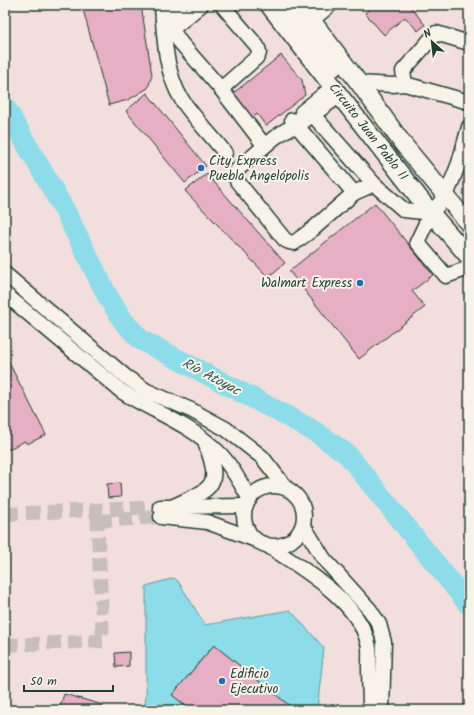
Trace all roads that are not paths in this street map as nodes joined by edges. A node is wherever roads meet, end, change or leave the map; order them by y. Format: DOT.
graph roads {
  1 [pos="162,5"];
  2 [pos="180,5"];
  3 [pos="222,5"];
  4 [pos="269,5"];
  5 [pos="282,5"];
  6 [pos="330,5"];
  7 [pos="194,7"];
  8 [pos="307,15"];
  9 [pos="166,29"];
  10 [pos="469,43"];
  11 [pos="359,83"];
  12 [pos="405,84"];
  13 [pos="221,89"];
  14 [pos="336,91"];
  15 [pos="469,102"];
  16 [pos="313,115"];
  17 [pos="291,126"];
  18 [pos="469,127"];
  19 [pos="403,144"];
  20 [pos="264,145"];
  21 [pos="224,153"];
  22 [pos="428,174"];
  23 [pos="374,184"];
  24 [pos="412,188"];
  25 [pos="354,193"];
  26 [pos="446,196"];
  27 [pos="431,213"];
  28 [pos="469,224"];
  29 [pos="469,257"];
  30 [pos="469,268"];
  31 [pos="5,274"];
  32 [pos="5,294"];
  33 [pos="204,441"];
  34 [pos="286,488"];
  35 [pos="248,503"];
  36 [pos="165,510"];
  37 [pos="303,525"];
  38 [pos="261,542"];
  39 [pos="370,710"];
  40 [pos="382,710"];
  1 -- 9 [label="street"];
  2 -- 9 [label="street"];
  3 -- 13 [label="street"];
  4 -- 14 [label="main road, Circuito Juan Pablo II"];
  5 -- 8 [label="main road"];
  6 -- 8 [label="street"];
  7 -- 9 [label="street"];
  8 -- 11 [label="main road, Circuito Juan Pablo II"];
  8 -- 19 [label="main road"];
  9 -- 13 [label="street"];
  9 -- 21 [label="street"];
  10 -- 12 [label="street"];
  11 -- 12 [label="street"];
  11 -- 19 [label="main road, Circuito Juan Pablo II"];
  12 -- 15 [label="street"];
  13 -- 20 [label="street"];
  14 -- 16 [label="street"];
  14 -- 17 [label="street"];
  14 -- 24 [label="main road, Circuito Juan Pablo II"];
  16 -- 17 [label="street"];
  16 -- 23 [label="street"];
  17 -- 20 [label="street"];
  17 -- 25 [label="street"];
  18 -- 26 [label="street"];
  19 -- 22 [label="main road, Circuito Juan Pablo II"];
  20 -- 25 [label="street"];
  22 -- 24 [label="main road"];
  22 -- 26 [label="main road, Circuito Juan Pablo II"];
  23 -- 25 [label="street"];
  23 -- 27 [label="street"];
  24 -- 27 [label="main road, Circuito Juan Pablo II"];
  26 -- 27 [label="street"];
  26 -- 28 [label="main road, Circuito Juan Pablo II"];
  27 -- 29 [label="main road, Circuito Juan Pablo II"];
  27 -- 30 [label="street"];
  31 -- 34 [label="street"];
  32 -- 33 [label="street"];
  33 -- 35 [label="street"];
  33 -- 36 [label="street"];
  34 -- 35 [label="street"];
  34 -- 37 [label="street"];
  35 -- 36 [label="street"];
  35 -- 38 [label="street"];
  36 -- 38 [label="street"];
  37 -- 38 [label="street"];
  37 -- 40 [label="street"];
  38 -- 39 [label="street"];
}
